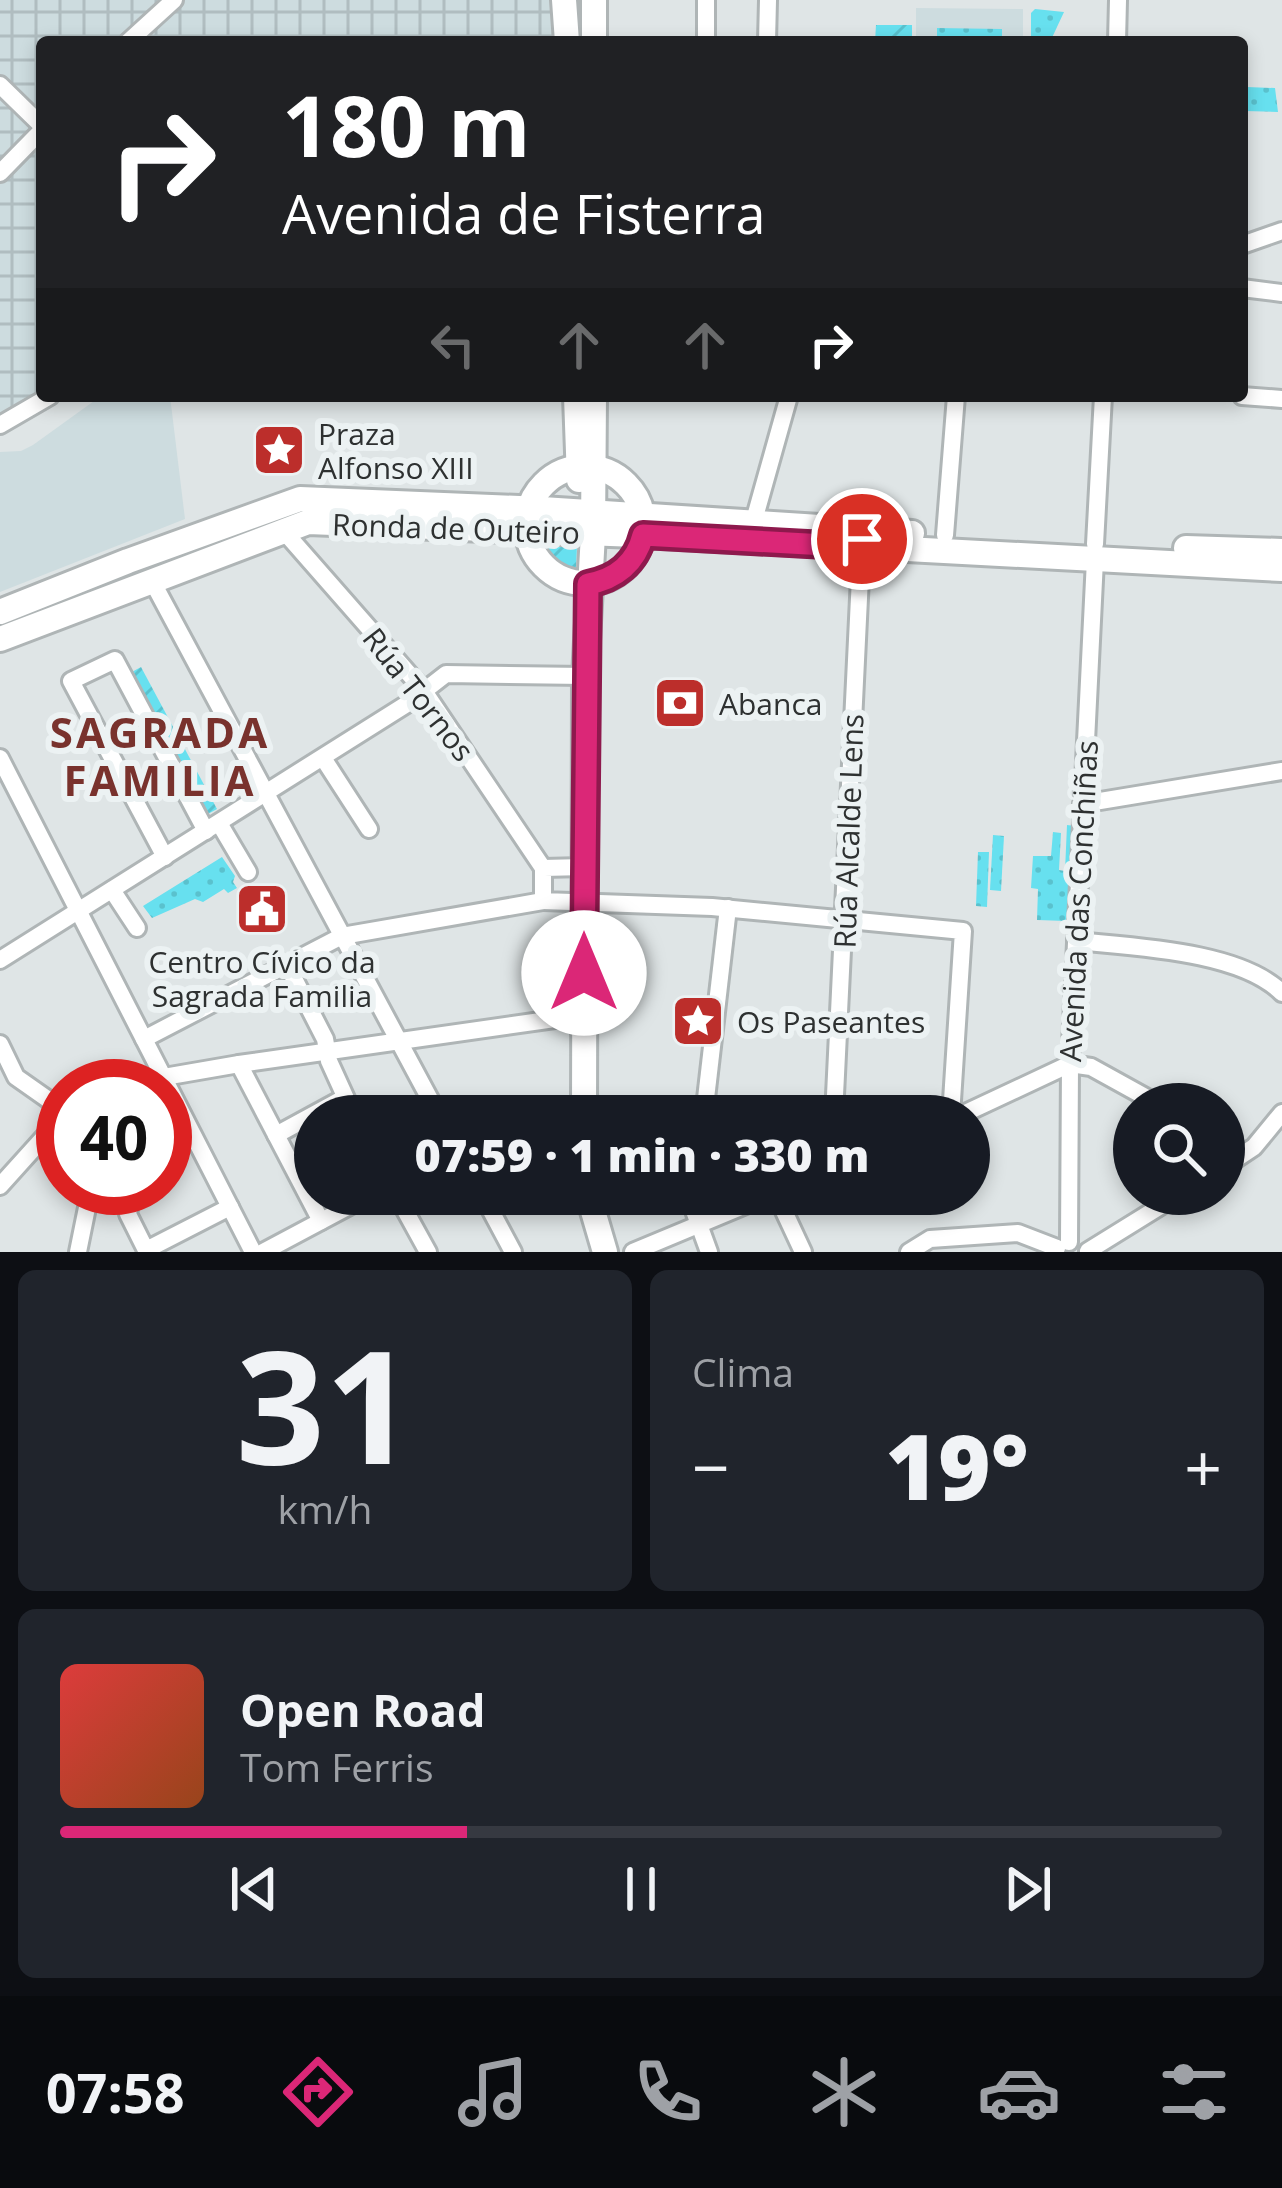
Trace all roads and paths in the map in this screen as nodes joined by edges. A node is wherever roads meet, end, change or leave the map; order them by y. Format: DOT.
graph roads {
  1 [pos="174,0"];
  2 [pos="564,0"];
  3 [pos="594,0"];
  4 [pos="706,0"];
  5 [pos="768,0"];
  6 [pos="1118,0"];
  7 [pos="135,36"];
  8 [pos="567,36"];
  9 [pos="595,36"];
  10 [pos="706,36"];
  11 [pos="767,36"];
  12 [pos="1118,36"];
  13 [pos="0,85"];
  14 [pos="36,122"];
  15 [pos="36,134"];
  16 [pos="0,172"];
  17 [pos="1282,231"];
  18 [pos="1248,243"];
  19 [pos="1248,289"];
  20 [pos="1282,292"];
  21 [pos="1248,397"];
  22 [pos="1282,400"];
  23 [pos="40,402"];
  24 [pos="576,402"];
  25 [pos="593,402"];
  26 [pos="787,402"];
  27 [pos="956,402"];
  28 [pos="1103,402"];
  29 [pos="0,425"];
  30 [pos="576,431"];
  31 [pos="586,467"];
  32 [pos="523,516"];
  33 [pos="587,523"];
  34 [pos="753,524"];
  35 [pos="643,526"];
  36 [pos="282,530"];
  37 [pos="945,535"];
  38 [pos="860,538"];
  39 [pos="1282,551"];
  40 [pos="1095,552"];
  41 [pos="1282,569"];
  42 [pos="151,579"];
  43 [pos="588,584"];
  44 [pos="0,612"];
  45 [pos="0,639"];
  46 [pos="585,676"];
  47 [pos="424,691"];
  48 [pos="0,758"];
  49 [pos="323,758"];
  50 [pos="1282,771"];
  51 [pos="7,788"];
  52 [pos="265,794"];
  53 [pos="1082,804"];
  54 [pos="213,827"];
  55 [pos="369,829"];
  56 [pos="165,857"];
  57 [pos="584,867"];
  58 [pos="543,868"];
  59 [pos="248,872"];
  60 [pos="112,890"];
  61 [pos="543,901"];
  62 [pos="584,902"];
  63 [pos="728,908"];
  64 [pos="78,911"];
  65 [pos="844,921"];
  66 [pos="137,928"];
  67 [pos="342,936"];
  68 [pos="1076,940"];
  69 [pos="0,960"];
  70 [pos="287,965"];
  71 [pos="1282,992"];
  72 [pos="584,1015"];
  73 [pos="144,1039"];
  74 [pos="398,1040"];
  75 [pos="0,1044"];
  76 [pos="327,1051"];
  77 [pos="155,1059"];
  78 [pos="239,1064"];
  79 [pos="1070,1064"];
  80 [pos="192,1072"];
  81 [pos="8,1079"];
  82 [pos="1121,1083"];
  83 [pos="343,1095"];
  84 [pos="428,1095"];
  85 [pos="584,1095"];
  86 [pos="706,1095"];
  87 [pos="835,1095"];
  88 [pos="956,1095"];
  89 [pos="36,1096"];
  90 [pos="990,1100"];
  91 [pos="1282,1113"];
  92 [pos="294,1125"];
  93 [pos="192,1132"];
  94 [pos="276,1135"];
  95 [pos="36,1144"];
  96 [pos="1246,1153"];
  97 [pos="294,1162"];
  98 [pos="0,1186"];
  99 [pos="230,1207"];
  100 [pos="85,1215"];
  101 [pos="128,1215"];
  102 [pos="320,1215"];
  103 [pos="333,1215"];
  104 [pos="408,1215"];
  105 [pos="493,1215"];
  106 [pos="594,1215"];
  107 [pos="695,1215"];
  108 [pos="723,1215"];
  109 [pos="784,1215"];
  110 [pos="1146,1215"];
  111 [pos="322,1221"];
  112 [pos="699,1225"];
  113 [pos="1060,1248"];
  114 [pos="1088,1251"];
  115 [pos="77,1252"];
  116 [pos="253,1252"];
  117 [pos="263,1252"];
  118 [pos="428,1252"];
  119 [pos="513,1252"];
  120 [pos="605,1252"];
  121 [pos="633,1252"];
  122 [pos="710,1252"];
  123 [pos="803,1252"];
  124 [pos="909,1252"];
  1 -- 7 [label="street"];
  2 -- 8 [label="main road"];
  3 -- 9 [label="main road"];
  4 -- 10 [label="street"];
  5 -- 11 [label="street"];
  6 -- 12 [label="street"];
  13 -- 14 [label="street"];
  15 -- 16 [label="street"];
  17 -- 18 [label="street"];
  19 -- 20 [label="street"];
  21 -- 22 [label="street"];
  23 -- 29 [label="street"];
  24 -- 30 [label="main road"];
  25 -- 31 [label="main road"];
  26 -- 34 [label="street"];
  27 -- 37 [label="street"];
  28 -- 40 [label="street, Avenida das Conchiñas"];
  30 -- 31 [label="main road"];
  30 -- 32 [label="main road"];
  31 -- 32 [label="main road"];
  31 -- 33 [label="main road"];
  31 -- 35 [label="main road"];
  32 -- 33 [label="main road, Ronda de Outeiro"];
  32 -- 36 [label="main road, Ronda de Outeiro"];
  32 -- 43 [label="main road"];
  32 -- 44 [label="main road, Ronda de Outeiro"];
  33 -- 35 [label="main road, Ronda de Outeiro"];
  33 -- 43 [label="main road"];
  34 -- 35 [label="main road, Ronda de Outeiro"];
  34 -- 38 [label="main road, Ronda de Outeiro"];
  35 -- 38 [label="main road, Ronda de Outeiro"];
  35 -- 43 [label="main road"];
  36 -- 42 [label="main road, Ronda de Outeiro"];
  36 -- 47 [label="street, Rúa Tornos"];
  37 -- 38 [label="main road, Ronda de Outeiro"];
  37 -- 40 [label="main road, Ronda de Outeiro"];
  38 -- 40 [label="main road, Ronda de Outeiro"];
  38 -- 65 [label="street, Rúa Alcalde Lens"];
  39 -- 40 [label="main road, Ronda de Outeiro"];
  40 -- 41 [label="main road, Ronda de Outeiro"];
  40 -- 53 [label="street, Avenida das Conchiñas"];
  42 -- 45 [label="main road, Ronda de Outeiro"];
  42 -- 52 [label="street"];
  43 -- 46 [label="main road"];
  46 -- 47 [label="street"];
  46 -- 57 [label="main road"];
  47 -- 49 [label="street"];
  47 -- 58 [label="street, Rúa Tornos"];
  48 -- 51 [label="street"];
  49 -- 52 [label="street"];
  49 -- 55 [label="street"];
  50 -- 53 [label="street"];
  51 -- 64 [label="street"];
  52 -- 54 [label="street"];
  52 -- 67 [label="street"];
  53 -- 68 [label="street, Avenida das Conchiñas"];
  54 -- 56 [label="street"];
  54 -- 56 [label="street"];
  54 -- 59 [label="street"];
  56 -- 60 [label="street"];
  57 -- 58 [label="street"];
  57 -- 62 [label="main road"];
  58 -- 61 [label="street"];
  60 -- 64 [label="street"];
  60 -- 66 [label="street"];
  61 -- 62 [label="street"];
  61 -- 67 [label="street"];
  62 -- 63 [label="street"];
  62 -- 72 [label="main road"];
  63 -- 65 [label="street"];
  63 -- 86 [label="street"];
  64 -- 69 [label="street"];
  64 -- 73 [label="street"];
  65 -- 87 [label="street, Rúa Alcalde Lens"];
  65 -- 88 [label="street"];
  67 -- 70 [label="street"];
  67 -- 74 [label="street"];
  68 -- 71 [label="street"];
  68 -- 79 [label="street, Avenida das Conchiñas"];
  70 -- 73 [label="street"];
  70 -- 76 [label="street"];
  72 -- 74 [label="street"];
  72 -- 85 [label="main road"];
  73 -- 77 [label="street"];
  74 -- 76 [label="street"];
  74 -- 84 [label="street"];
  75 -- 81 [label="street"];
  76 -- 78 [label="street"];
  76 -- 83 [label="street"];
  78 -- 80 [label="street"];
  78 -- 94 [label="street"];
  79 -- 82 [label="street"];
  79 -- 90 [label="street"];
  79 -- 113 [label="street, Avenida das Conchiñas"];
  81 -- 89 [label="street"];
  91 -- 96 [label="street"];
  92 -- 94 [label="street"];
  93 -- 99 [label="street"];
  94 -- 97 [label="street"];
  95 -- 98 [label="street"];
  99 -- 101 [label="street"];
  99 -- 116 [label="street"];
  100 -- 115 [label="street"];
  102 -- 111 [label="street"];
  103 -- 111 [label="street"];
  104 -- 118 [label="street"];
  105 -- 119 [label="street"];
  106 -- 120 [label="main road"];
  107 -- 112 [label="street"];
  108 -- 112 [label="street"];
  109 -- 123 [label="street"];
  110 -- 114 [label="street"];
  111 -- 117 [label="street"];
  112 -- 121 [label="street"];
  112 -- 122 [label="street"];
  113 -- 114 [label="street"];
  113 -- 124 [label="street"];
}
